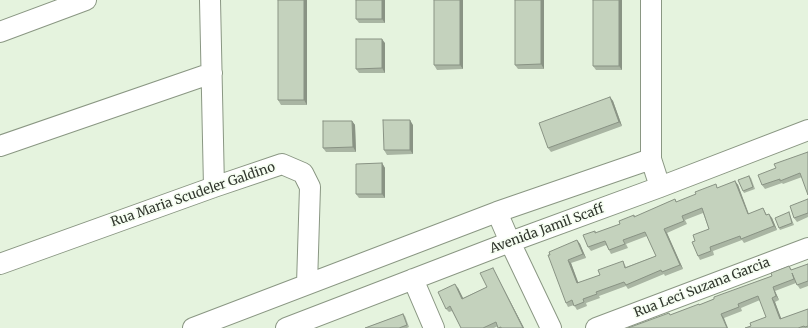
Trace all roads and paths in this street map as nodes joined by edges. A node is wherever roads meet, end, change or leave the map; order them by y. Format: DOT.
graph roads {
  1 [pos="86,0"];
  2 [pos="210,0"];
  3 [pos="652,0"];
  4 [pos="0,32"];
  5 [pos="212,73"];
  6 [pos="808,130"];
  7 [pos="0,146"];
  8 [pos="651,159"];
  9 [pos="214,187"];
  10 [pos="660,187"];
  11 [pos="497,212"];
  12 [pos="510,242"];
  13 [pos="808,248"];
  14 [pos="0,264"];
  15 [pos="413,279"];
  16 [pos="307,284"];
  17 [pos="193,328"];
  18 [pos="286,328"];
  19 [pos="434,328"];
  20 [pos="551,328"];
  21 [pos="596,328"];
  1 -- 4 [label="street"];
  2 -- 5 [label="street"];
  3 -- 8 [label="street"];
  5 -- 7 [label="street"];
  5 -- 9 [label="street"];
  6 -- 10 [label="street, Avenida Jamil Scaff"];
  8 -- 10 [label="street"];
  8 -- 11 [label="street"];
  9 -- 14 [label="street, Rua Maria Scudeler Galdino"];
  9 -- 16 [label="street, Rua Maria Scudeler Galdino"];
  10 -- 12 [label="street, Avenida Jamil Scaff"];
  11 -- 12 [label="street"];
  11 -- 16 [label="street"];
  12 -- 15 [label="street, Avenida Jamil Scaff"];
  12 -- 20 [label="street"];
  13 -- 21 [label="street, Rua Leci Suzana Garcia"];
  15 -- 18 [label="street, Avenida Jamil Scaff"];
  15 -- 19 [label="street"];
  16 -- 17 [label="street"];
}
